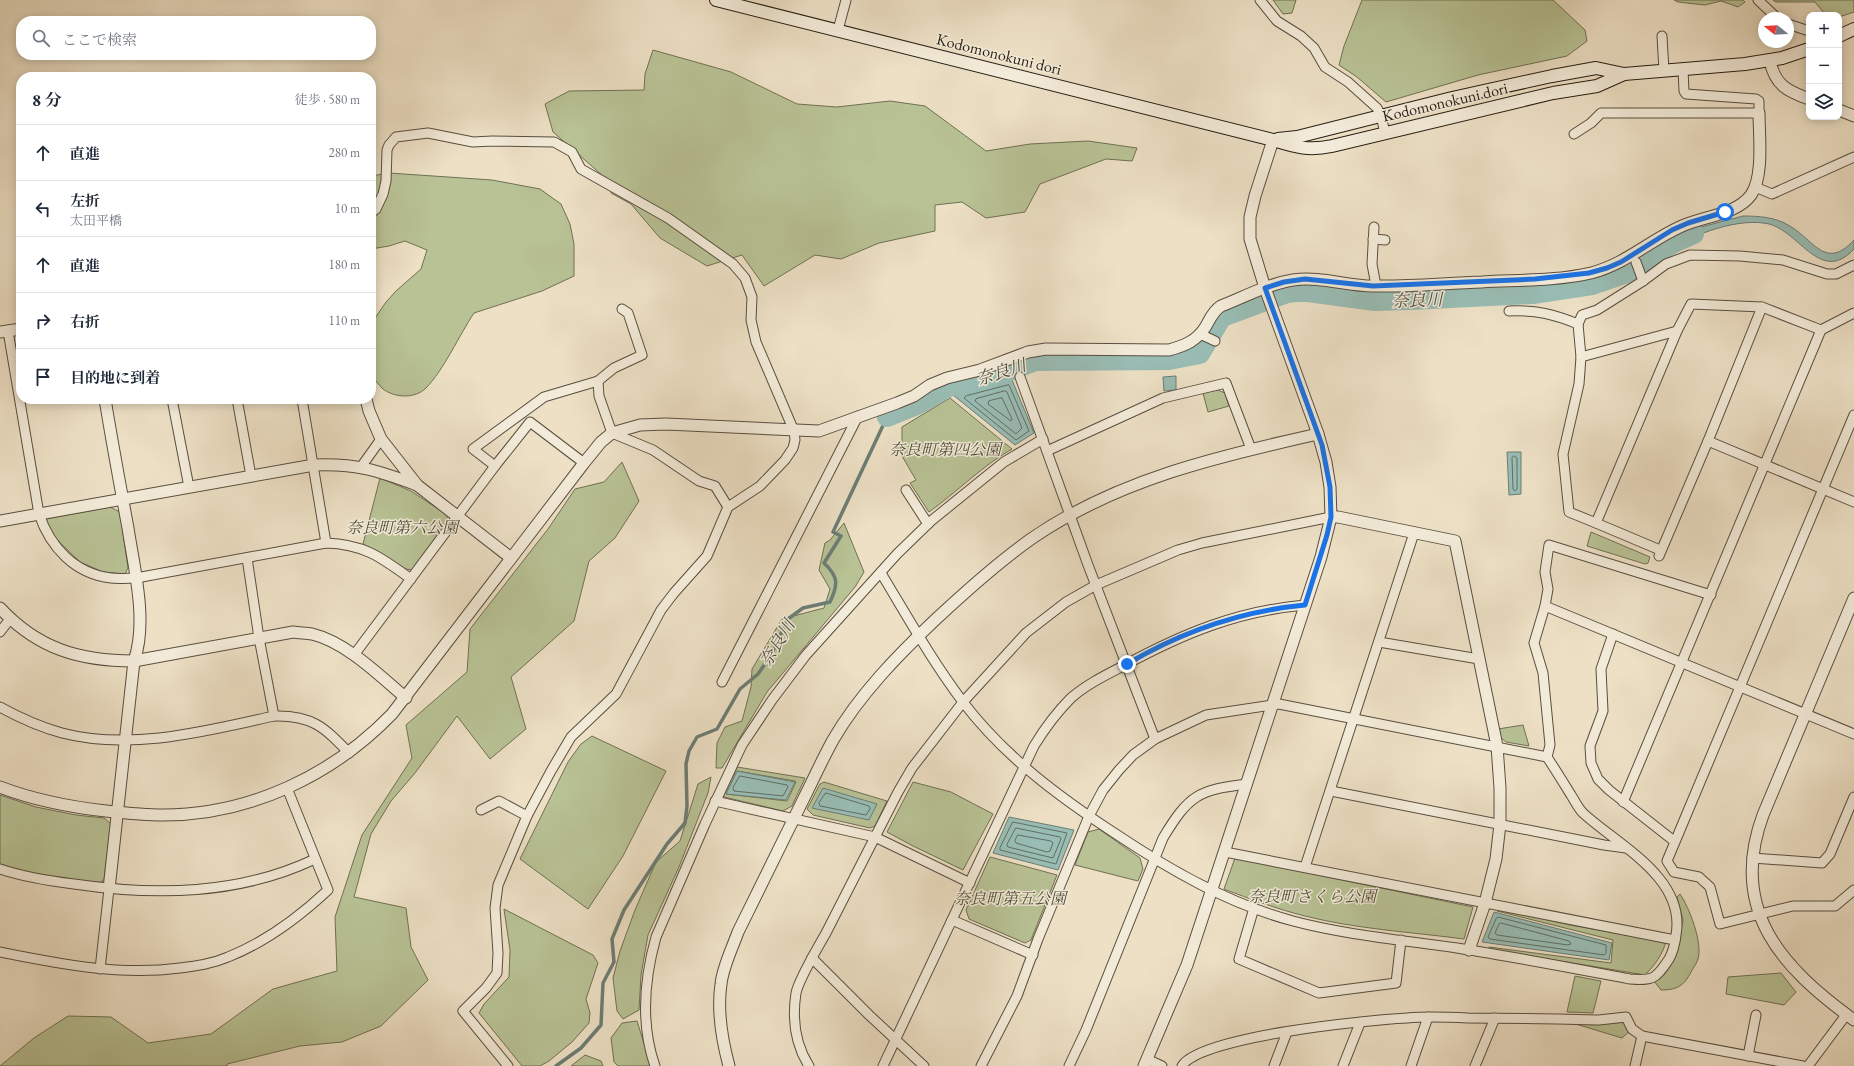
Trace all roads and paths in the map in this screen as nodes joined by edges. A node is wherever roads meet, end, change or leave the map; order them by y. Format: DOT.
graph roads {
  1 [pos="716,0"];
  2 [pos="846,0"];
  3 [pos="1260,0"];
  4 [pos="1758,0"];
  5 [pos="1771,12"];
  6 [pos="1794,26"];
  7 [pos="838,30"];
  8 [pos="1806,30"];
  9 [pos="1854,30"];
  10 [pos="1842,35"];
  11 [pos="1662,36"];
  12 [pos="1806,50"];
  13 [pos="1770,61"];
  14 [pos="1683,70"];
  15 [pos="1664,71"];
  16 [pos="1624,74"];
  17 [pos="1806,98"];
  18 [pos="1759,112"];
  19 [pos="1381,116"];
  20 [pos="1385,133"];
  21 [pos="1574,134"];
  22 [pos="1273,140"];
  23 [pos="1854,157"];
  24 [pos="1755,187"];
  25 [pos="376,209"];
  26 [pos="1374,227"];
  27 [pos="1373,239"];
  28 [pos="1385,240"];
  29 [pos="1636,262"];
  30 [pos="1854,265"];
  31 [pos="1642,278"];
  32 [pos="1376,286"];
  33 [pos="1266,291"];
  34 [pos="1762,307"];
  35 [pos="622,309"];
  36 [pos="1509,311"];
  37 [pos="1854,313"];
  38 [pos="1578,324"];
  39 [pos="16,330"];
  40 [pos="1821,330"];
  41 [pos="1677,331"];
  42 [pos="4,332"];
  43 [pos="1202,335"];
  44 [pos="1215,341"];
  45 [pos="1581,357"];
  46 [pos="1020,377"];
  47 [pos="598,382"];
  48 [pos="16,394"];
  49 [pos="18,404"];
  50 [pos="106,404"];
  51 [pos="173,404"];
  52 [pos="238,404"];
  53 [pos="303,404"];
  54 [pos="367,404"];
  55 [pos="1854,415"];
  56 [pos="858,416"];
  57 [pos="794,430"];
  58 [pos="612,433"];
  59 [pos="1318,434"];
  60 [pos="380,439"];
  61 [pos="1043,439"];
  62 [pos="1708,441"];
  63 [pos="1251,449"];
  64 [pos="1047,451"];
  65 [pos="584,462"];
  66 [pos="314,465"];
  67 [pos="1765,465"];
  68 [pos="495,466"];
  69 [pos="361,467"];
  70 [pos="251,476"];
  71 [pos="418,485"];
  72 [pos="189,487"];
  73 [pos="1823,489"];
  74 [pos="906,490"];
  75 [pos="123,499"];
  76 [pos="1854,502"];
  77 [pos="728,506"];
  78 [pos="39,514"];
  79 [pos="458,515"];
  80 [pos="1071,515"];
  81 [pos="1331,517"];
  82 [pos="0,521"];
  83 [pos="1596,523"];
  84 [pos="928,524"];
  85 [pos="1414,532"];
  86 [pos="326,543"];
  87 [pos="247,558"];
  88 [pos="511,558"];
  89 [pos="881,573"];
  90 [pos="136,578"];
  91 [pos="411,579"];
  92 [pos="1096,585"];
  93 [pos="1711,595"];
  94 [pos="1854,598"];
  95 [pos="1305,605"];
  96 [pos="1545,606"];
  97 [pos="0,608"];
  98 [pos="10,619"];
  99 [pos="0,632"];
  100 [pos="1613,634"];
  101 [pos="918,635"];
  102 [pos="259,638"];
  103 [pos="1379,642"];
  104 [pos="354,655"];
  105 [pos="1479,659"];
  106 [pos="134,661"];
  107 [pos="1681,663"];
  108 [pos="1127,664"];
  109 [pos="722,682"];
  110 [pos="1740,687"];
  111 [pos="406,698"];
  112 [pos="963,702"];
  113 [pos="1273,704"];
  114 [pos="0,707"];
  115 [pos="1805,714"];
  116 [pos="274,716"];
  117 [pos="1354,718"];
  118 [pos="1854,734"];
  119 [pos="1155,739"];
  120 [pos="125,740"];
  121 [pos="1497,746"];
  122 [pos="349,753"];
  123 [pos="1547,756"];
  124 [pos="1025,767"];
  125 [pos="1247,784"];
  126 [pos="0,787"];
  127 [pos="287,788"];
  128 [pos="1331,792"];
  129 [pos="1854,797"];
  130 [pos="715,801"];
  131 [pos="1623,802"];
  132 [pos="481,810"];
  133 [pos="117,812"];
  134 [pos="528,816"];
  135 [pos="1088,816"];
  136 [pos="794,819"];
  137 [pos="1500,824"];
  138 [pos="875,838"];
  139 [pos="1674,841"];
  140 [pos="1628,848"];
  141 [pos="1225,852"];
  142 [pos="1752,858"];
  143 [pos="315,859"];
  144 [pos="1154,860"];
  145 [pos="1305,867"];
  146 [pos="0,869"];
  147 [pos="970,884"];
  148 [pos="109,890"];
  149 [pos="1213,890"];
  150 [pos="1854,890"];
  151 [pos="1485,903"];
  152 [pos="1254,908"];
  153 [pos="1759,915"];
  154 [pos="952,920"];
  155 [pos="1401,940"];
  156 [pos="1675,940"];
  157 [pos="1469,950"];
  158 [pos="0,952"];
  159 [pos="1033,955"];
  160 [pos="812,958"];
  161 [pos="100,969"];
  162 [pos="1756,1015"];
  163 [pos="1428,1017"];
  164 [pos="1850,1017"];
  165 [pos="1494,1018"];
  166 [pos="1360,1023"];
  167 [pos="1287,1032"];
  168 [pos="1642,1036"];
  169 [pos="895,1038"];
  170 [pos="1748,1056"];
  171 [pos="1146,1063"];
  172 [pos="508,1066"];
  173 [pos="655,1066"];
  174 [pos="729,1066"];
  175 [pos="809,1066"];
  176 [pos="883,1066"];
  177 [pos="924,1066"];
  178 [pos="981,1066"];
  179 [pos="1069,1066"];
  180 [pos="1162,1066"];
  181 [pos="1182,1066"];
  182 [pos="1274,1066"];
  183 [pos="1343,1066"];
  184 [pos="1411,1066"];
  185 [pos="1475,1066"];
  186 [pos="1635,1066"];
  187 [pos="1803,1066"];
  188 [pos="1808,1066"];
  1 -- 7 [label="main road, Kodomonokuni dori"];
  2 -- 7 [label="street"];
  3 -- 19 [label="street"];
  4 -- 5 [label="street"];
  6 -- 8 [label="street"];
  7 -- 22 [label="main road, Kodomonokuni dori"];
  9 -- 10 [label="main road"];
  11 -- 15 [label="street"];
  12 -- 13 [label="main road, Kodomonokuni dori"];
  13 -- 14 [label="main road, Kodomonokuni dori"];
  13 -- 17 [label="street"];
  14 -- 15 [label="main road, Kodomonokuni dori"];
  14 -- 18 [label="street"];
  15 -- 16 [label="main road, Kodomonokuni dori"];
  16 -- 19 [label="main road, Kodomonokuni dori"];
  16 -- 20 [label="main road, Kodomonokuni dori"];
  18 -- 21 [label="street"];
  18 -- 24 [label="street"];
  19 -- 20 [label="street"];
  19 -- 22 [label="main road, Kodomonokuni dori"];
  20 -- 22 [label="main road, Kodomonokuni dori"];
  22 -- 33 [label="street"];
  23 -- 24 [label="street"];
  24 -- 32 [label="street"];
  25 -- 57 [label="street"];
  26 -- 27 [label="street"];
  27 -- 28 [label="street"];
  27 -- 32 [label="street"];
  29 -- 31 [label="street"];
  30 -- 31 [label="street"];
  31 -- 38 [label="street"];
  32 -- 33 [label="street"];
  33 -- 43 [label="street"];
  33 -- 59 [label="street"];
  34 -- 40 [label="street"];
  34 -- 41 [label="street"];
  34 -- 62 [label="street"];
  35 -- 47 [label="street"];
  36 -- 38 [label="street"];
  37 -- 40 [label="street"];
  38 -- 45 [label="street"];
  39 -- 42 [label="street"];
  40 -- 67 [label="street"];
  41 -- 45 [label="street"];
  41 -- 83 [label="street"];
  42 -- 48 [label="street"];
  43 -- 44 [label="street"];
  43 -- 56 [label="street"];
  45 -- 83 [label="street"];
  46 -- 61 [label="street"];
  47 -- 58 [label="street"];
  47 -- 68 [label="street"];
  49 -- 78 [label="street"];
  50 -- 75 [label="street"];
  51 -- 72 [label="street"];
  52 -- 70 [label="street"];
  53 -- 66 [label="street"];
  54 -- 60 [label="street"];
  55 -- 73 [label="street"];
  56 -- 57 [label="street"];
  56 -- 109 [label="street"];
  57 -- 58 [label="street"];
  57 -- 77 [label="street"];
  58 -- 65 [label="street"];
  58 -- 77 [label="street"];
  59 -- 63 [label="street"];
  59 -- 81 [label="street"];
  60 -- 69 [label="street"];
  60 -- 71 [label="street"];
  61 -- 64 [label="street"];
  61 -- 84 [label="street"];
  62 -- 67 [label="street"];
  62 -- 83 [label="street"];
  63 -- 64 [label="street"];
  63 -- 80 [label="street"];
  64 -- 80 [label="street"];
  65 -- 68 [label="street"];
  65 -- 88 [label="street"];
  66 -- 69 [label="street"];
  66 -- 70 [label="street"];
  66 -- 86 [label="street"];
  67 -- 73 [label="street"];
  67 -- 93 [label="street"];
  68 -- 79 [label="street"];
  69 -- 71 [label="street"];
  70 -- 72 [label="street"];
  71 -- 79 [label="street"];
  72 -- 75 [label="street"];
  73 -- 76 [label="street"];
  73 -- 110 [label="street"];
  74 -- 84 [label="street"];
  75 -- 78 [label="street"];
  75 -- 90 [label="street"];
  77 -- 134 [label="street"];
  78 -- 82 [label="street"];
  78 -- 90 [label="street"];
  79 -- 88 [label="street"];
  79 -- 91 [label="street"];
  80 -- 92 [label="street"];
  80 -- 101 [label="street"];
  81 -- 85 [label="street"];
  81 -- 92 [label="street"];
  81 -- 95 [label="street"];
  84 -- 89 [label="street"];
  85 -- 103 [label="street"];
  85 -- 105 [label="street"];
  86 -- 87 [label="street"];
  86 -- 91 [label="street"];
  87 -- 90 [label="street"];
  87 -- 102 [label="street"];
  88 -- 111 [label="street"];
  89 -- 101 [label="street"];
  89 -- 130 [label="street"];
  90 -- 106 [label="street"];
  91 -- 104 [label="street"];
  92 -- 108 [label="street"];
  92 -- 112 [label="street"];
  93 -- 96 [label="street"];
  93 -- 107 [label="street"];
  94 -- 115 [label="street"];
  95 -- 108 [label="street"];
  95 -- 113 [label="street"];
  96 -- 100 [label="street"];
  96 -- 123 [label="street"];
  97 -- 98 [label="street"];
  98 -- 99 [label="street"];
  98 -- 106 [label="street"];
  100 -- 107 [label="street"];
  100 -- 131 [label="street"];
  101 -- 112 [label="street"];
  101 -- 136 [label="street"];
  102 -- 104 [label="street"];
  102 -- 106 [label="street"];
  102 -- 116 [label="street"];
  103 -- 105 [label="street"];
  103 -- 117 [label="street"];
  104 -- 111 [label="street"];
  105 -- 121 [label="street"];
  106 -- 120 [label="street"];
  107 -- 110 [label="street"];
  107 -- 131 [label="street"];
  108 -- 119 [label="street"];
  108 -- 124 [label="street"];
  110 -- 115 [label="street"];
  110 -- 139 [label="street"];
  111 -- 122 [label="street"];
  112 -- 124 [label="street"];
  112 -- 138 [label="street"];
  113 -- 117 [label="street"];
  113 -- 119 [label="street"];
  113 -- 125 [label="street"];
  114 -- 120 [label="street"];
  115 -- 118 [label="street"];
  115 -- 142 [label="street"];
  116 -- 120 [label="street"];
  116 -- 122 [label="street"];
  117 -- 121 [label="street"];
  117 -- 128 [label="street"];
  119 -- 135 [label="street"];
  120 -- 133 [label="street"];
  121 -- 123 [label="street"];
  121 -- 137 [label="street"];
  122 -- 127 [label="street"];
  123 -- 140 [label="street"];
  124 -- 135 [label="street"];
  124 -- 147 [label="street"];
  125 -- 141 [label="street"];
  125 -- 144 [label="street"];
  126 -- 133 [label="street"];
  127 -- 133 [label="street"];
  127 -- 143 [label="street"];
  128 -- 137 [label="street"];
  128 -- 145 [label="street"];
  129 -- 142 [label="street"];
  130 -- 136 [label="street"];
  130 -- 173 [label="street"];
  131 -- 139 [label="street"];
  132 -- 134 [label="street"];
  133 -- 148 [label="street"];
  134 -- 172 [label="street"];
  135 -- 144 [label="street"];
  135 -- 159 [label="street"];
  136 -- 138 [label="street"];
  136 -- 174 [label="street"];
  137 -- 140 [label="street"];
  137 -- 151 [label="street"];
  138 -- 147 [label="street"];
  138 -- 160 [label="street"];
  139 -- 153 [label="street"];
  140 -- 156 [label="street"];
  141 -- 145 [label="street"];
  141 -- 149 [label="street"];
  142 -- 153 [label="street"];
  143 -- 148 [label="street"];
  143 -- 161 [label="street"];
  144 -- 149 [label="street"];
  144 -- 179 [label="street"];
  145 -- 151 [label="street"];
  146 -- 148 [label="street"];
  147 -- 154 [label="street"];
  148 -- 161 [label="street"];
  149 -- 152 [label="street"];
  149 -- 171 [label="street"];
  150 -- 153 [label="street"];
  151 -- 156 [label="street"];
  151 -- 157 [label="street"];
  152 -- 155 [label="street"];
  152 -- 155 [label="street"];
  153 -- 164 [label="street"];
  154 -- 159 [label="street"];
  154 -- 169 [label="street"];
  155 -- 157 [label="street"];
  156 -- 157 [label="street"];
  158 -- 161 [label="street"];
  159 -- 178 [label="street"];
  160 -- 169 [label="street"];
  160 -- 175 [label="street"];
  162 -- 170 [label="street"];
  163 -- 165 [label="street"];
  163 -- 166 [label="street"];
  163 -- 184 [label="street"];
  164 -- 188 [label="street"];
  165 -- 168 [label="street"];
  165 -- 185 [label="street"];
  166 -- 167 [label="street"];
  166 -- 183 [label="street"];
  167 -- 181 [label="street"];
  167 -- 182 [label="street"];
  168 -- 170 [label="street"];
  168 -- 186 [label="street"];
  169 -- 176 [label="street"];
  169 -- 177 [label="street"];
  170 -- 187 [label="street"];
  171 -- 180 [label="street"];
}
